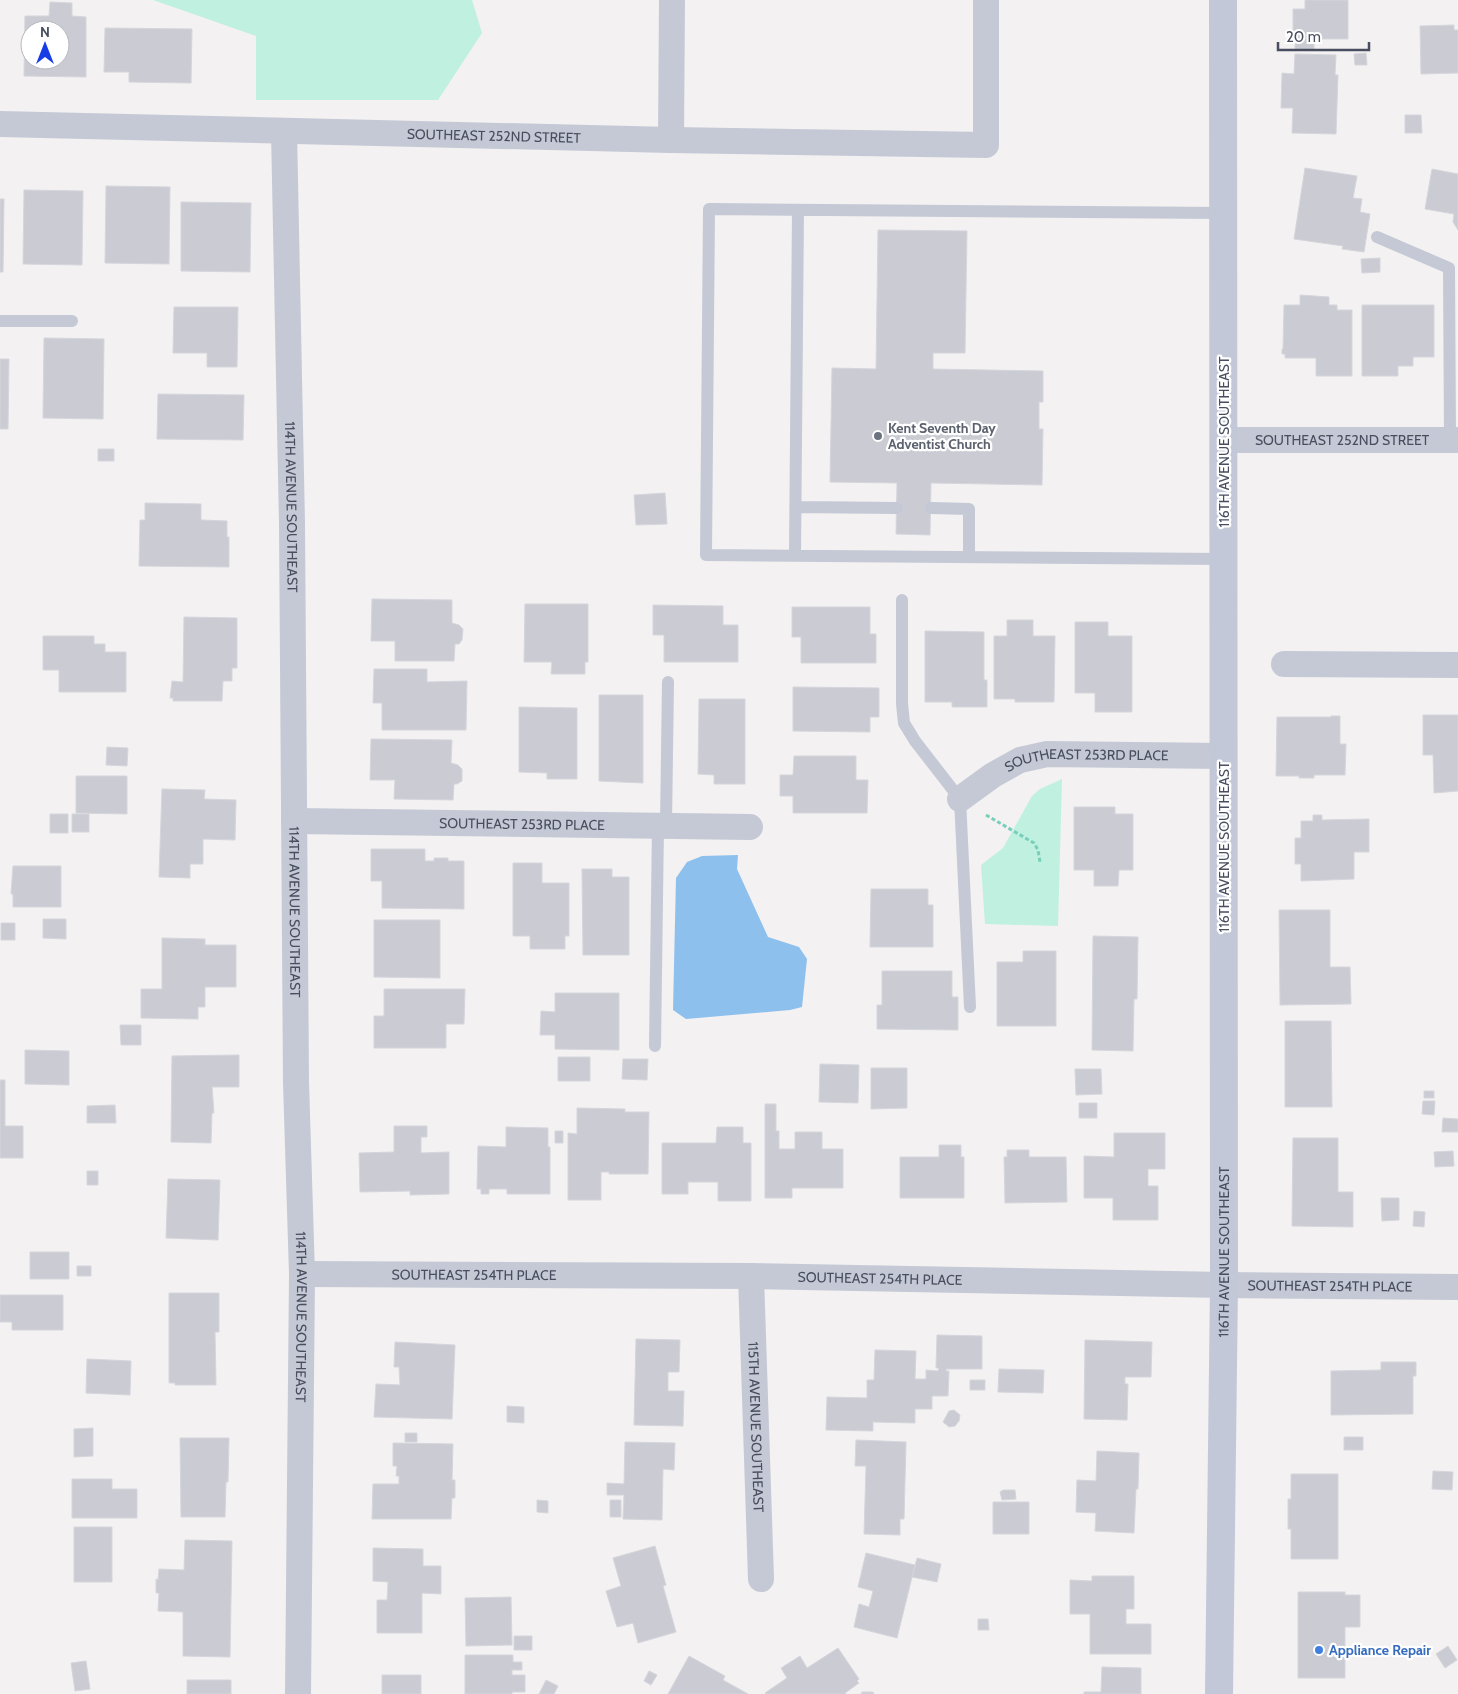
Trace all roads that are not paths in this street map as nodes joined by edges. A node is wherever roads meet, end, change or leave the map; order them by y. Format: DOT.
graph roads {
  1 [pos="672,0"];
  2 [pos="986,0"];
  3 [pos="1223,0"];
  4 [pos="0,124"];
  5 [pos="284,131"];
  6 [pos="671,140"];
  7 [pos="798,210"];
  8 [pos="1224,213"];
  9 [pos="1377,237"];
  10 [pos="0,321"];
  11 [pos="72,321"];
  12 [pos="1224,440"];
  13 [pos="1454,440"];
  14 [pos="796,507"];
  15 [pos="897,508"];
  16 [pos="931,508"];
  17 [pos="795,555"];
  18 [pos="969,557"];
  19 [pos="1224,559"];
  20 [pos="902,600"];
  21 [pos="1284,664"];
  22 [pos="1458,665"];
  23 [pos="668,682"];
  24 [pos="1224,756"];
  25 [pos="960,799"];
  26 [pos="294,821"];
  27 [pos="662,826"];
  28 [pos="750,826"];
  29 [pos="970,1006"];
  30 [pos="655,1046"];
  31 [pos="302,1274"];
  32 [pos="751,1276"];
  33 [pos="1224,1286"];
  34 [pos="1458,1287"];
  35 [pos="761,1579"];
  36 [pos="298,1694"];
  37 [pos="1219,1694"];
  1 -- 6 [label="street"];
  2 -- 6 [label="street, SOUTHEAST 252ND STREET"];
  3 -- 8 [label="main road, 116TH AVENUE SOUTHEAST"];
  4 -- 5 [label="street, SOUTHEAST 252ND STREET"];
  5 -- 6 [label="street, SOUTHEAST 252ND STREET"];
  5 -- 26 [label="street, 114TH AVENUE SOUTHEAST"];
  7 -- 8 [label="lane"];
  7 -- 14 [label="lane"];
  7 -- 17 [label="lane"];
  8 -- 12 [label="main road, 116TH AVENUE SOUTHEAST"];
  9 -- 13 [label="lane"];
  10 -- 11 [label="lane"];
  12 -- 13 [label="street, SOUTHEAST 252ND STREET"];
  12 -- 19 [label="main road, 116TH AVENUE SOUTHEAST"];
  14 -- 15 [label="lane"];
  14 -- 17 [label="lane"];
  16 -- 18 [label="lane"];
  17 -- 18 [label="lane"];
  18 -- 19 [label="lane"];
  19 -- 24 [label="main road, 116TH AVENUE SOUTHEAST"];
  20 -- 25 [label="lane"];
  21 -- 22 [label="street"];
  23 -- 27 [label="lane"];
  24 -- 25 [label="street, SOUTHEAST 253RD PLACE"];
  24 -- 33 [label="main road, 116TH AVENUE SOUTHEAST"];
  25 -- 29 [label="lane"];
  26 -- 27 [label="street, SOUTHEAST 253RD PLACE"];
  26 -- 31 [label="street, 114TH AVENUE SOUTHEAST"];
  27 -- 28 [label="street, SOUTHEAST 253RD PLACE"];
  27 -- 30 [label="lane"];
  31 -- 32 [label="street, SOUTHEAST 254TH PLACE"];
  31 -- 36 [label="street, 114TH AVENUE SOUTHEAST"];
  32 -- 33 [label="street, SOUTHEAST 254TH PLACE"];
  32 -- 35 [label="street, 115TH AVENUE SOUTHEAST"];
  33 -- 34 [label="street, SOUTHEAST 254TH PLACE"];
  33 -- 37 [label="main road, 116TH AVENUE SOUTHEAST"];
}
